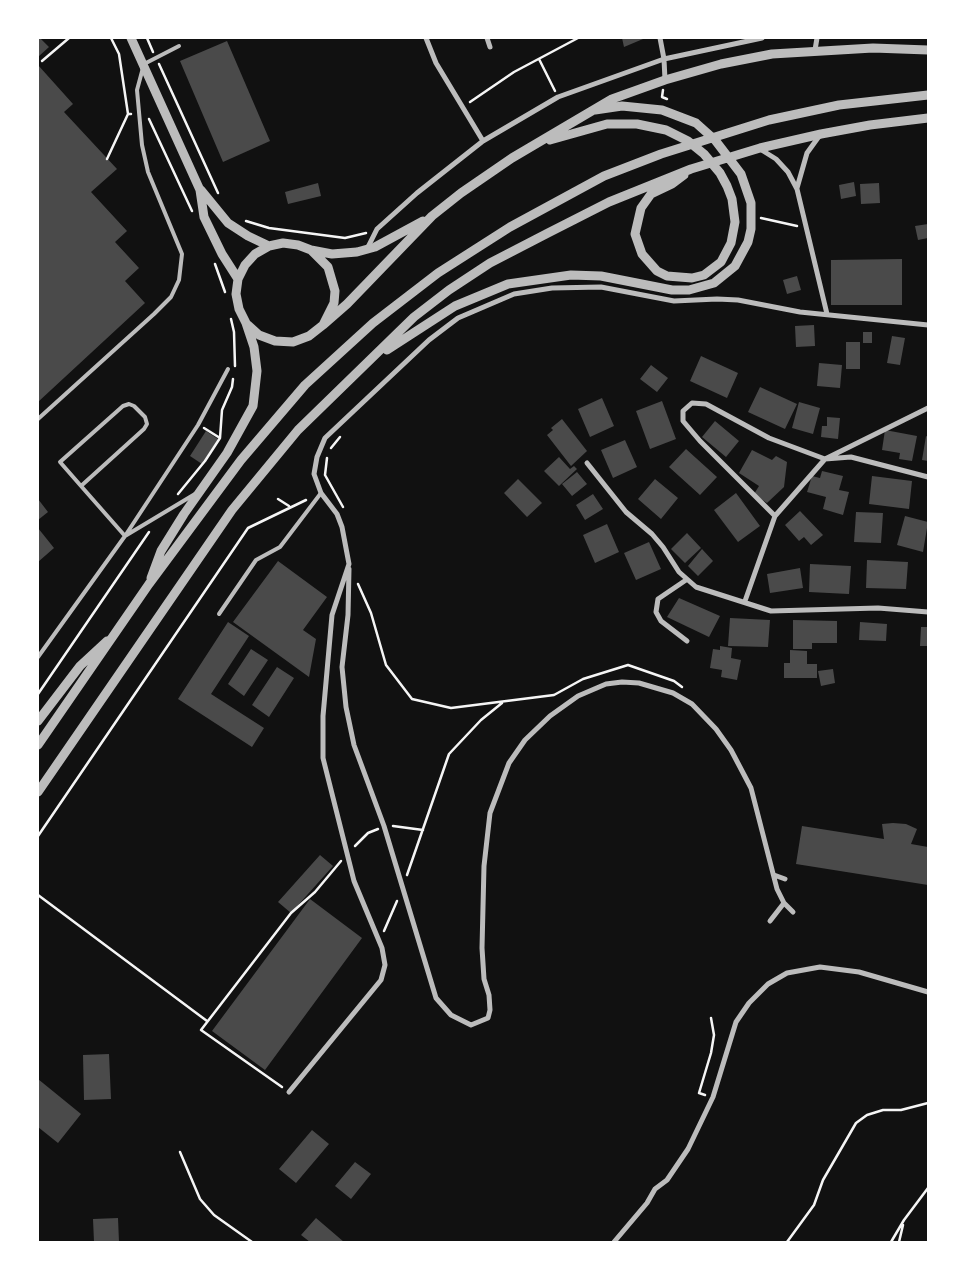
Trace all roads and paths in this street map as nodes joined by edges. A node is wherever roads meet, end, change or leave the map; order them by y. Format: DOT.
graph roads {
  1 [pos="69,38"];
  2 [pos="111,38"];
  3 [pos="131,38"];
  4 [pos="146,38"];
  5 [pos="426,38"];
  6 [pos="487,38"];
  7 [pos="578,38"];
  8 [pos="660,38"];
  9 [pos="762,38"];
  10 [pos="816,38"];
  11 [pos="179,46"];
  12 [pos="490,47"];
  13 [pos="815,50"];
  14 [pos="928,50"];
  15 [pos="156,57"];
  16 [pos="539,58"];
  17 [pos="664,59"];
  18 [pos="42,61"];
  19 [pos="144,64"];
  20 [pos="665,80"];
  21 [pos="928,95"];
  22 [pos="558,97"];
  23 [pos="462,108"];
  24 [pos="590,111"];
  25 [pos="139,113"];
  26 [pos="128,114"];
  27 [pos="928,118"];
  28 [pos="821,134"];
  29 [pos="483,142"];
  30 [pos="531,147"];
  31 [pos="760,148"];
  32 [pos="107,159"];
  33 [pos="692,169"];
  34 [pos="797,189"];
  35 [pos="200,190"];
  36 [pos="221,199"];
  37 [pos="192,212"];
  38 [pos="432,216"];
  39 [pos="759,218"];
  40 [pos="228,222"];
  41 [pos="799,226"];
  42 [pos="377,229"];
  43 [pos="269,246"];
  44 [pos="368,249"];
  45 [pos="311,250"];
  46 [pos="214,262"];
  47 [pos="238,279"];
  48 [pos="226,295"];
  49 [pos="230,314"];
  50 [pos="827,314"];
  51 [pos="246,323"];
  52 [pos="323,325"];
  53 [pos="928,325"];
  54 [pos="371,361"];
  55 [pos="228,369"];
  56 [pos="234,369"];
  57 [pos="233,378"];
  58 [pos="928,408"];
  59 [pos="38,419"];
  60 [pos="198,425"];
  61 [pos="347,430"];
  62 [pos="220,438"];
  63 [pos="825,459"];
  64 [pos="587,463"];
  65 [pos="928,477"];
  66 [pos="81,486"];
  67 [pos="199,491"];
  68 [pos="321,493"];
  69 [pos="177,495"];
  70 [pos="278,499"];
  71 [pos="345,513"];
  72 [pos="160,516"];
  73 [pos="775,516"];
  74 [pos="125,536"];
  75 [pos="349,564"];
  76 [pos="357,575"];
  77 [pos="686,580"];
  78 [pos="149,584"];
  79 [pos="358,584"];
  80 [pos="745,602"];
  81 [pos="928,612"];
  82 [pos="218,614"];
  83 [pos="113,636"];
  84 [pos="687,641"];
  85 [pos="38,657"];
  86 [pos="690,693"];
  87 [pos="38,694"];
  88 [pos="504,702"];
  89 [pos="38,722"];
  90 [pos="38,745"];
  91 [pos="38,792"];
  92 [pos="384,826"];
  93 [pos="423,830"];
  94 [pos="38,836"];
  95 [pos="347,854"];
  96 [pos="774,875"];
  97 [pos="785,879"];
  98 [pos="402,889"];
  99 [pos="38,895"];
  100 [pos="784,903"];
  101 [pos="792,912"];
  102 [pos="770,920"];
  103 [pos="380,941"];
  104 [pos="928,992"];
  105 [pos="711,1018"];
  106 [pos="207,1021"];
  107 [pos="289,1092"];
  108 [pos="713,1097"];
  109 [pos="928,1103"];
  110 [pos="180,1152"];
  111 [pos="928,1188"];
  112 [pos="904,1220"];
  113 [pos="252,1242"];
  114 [pos="614,1242"];
  115 [pos="787,1242"];
  116 [pos="892,1242"];
  117 [pos="899,1242"];
  1 -- 18 [label="path"];
  2 -- 26 [label="path"];
  3 -- 19 [label="street"];
  4 -- 15 [label="path"];
  5 -- 23 [label="street"];
  6 -- 12 [label="street"];
  7 -- 16 [label="path"];
  8 -- 17 [label="street"];
  9 -- 17 [label="street"];
  10 -- 13 [label="street"];
  11 -- 15 [label="lane"];
  13 -- 14 [label="street"];
  13 -- 20 [label="street"];
  15 -- 19 [label="lane"];
  15 -- 36 [label="path"];
  16 -- 22 [label="path"];
  16 -- 23 [label="path"];
  17 -- 20 [label="street"];
  17 -- 22 [label="street"];
  19 -- 25 [label="lane"];
  19 -- 35 [label="street"];
  20 -- 24 [label="street"];
  21 -- 78 [label="street"];
  22 -- 29 [label="street"];
  23 -- 29 [label="street"];
  24 -- 30 [label="street"];
  24 -- 54 [label="street"];
  25 -- 26 [label="path"];
  25 -- 37 [label="path"];
  25 -- 59 [label="lane"];
  26 -- 32 [label="path"];
  27 -- 28 [label="street"];
  28 -- 31 [label="street"];
  28 -- 34 [label="street"];
  29 -- 42 [label="street"];
  30 -- 33 [label="street"];
  30 -- 38 [label="street"];
  31 -- 33 [label="street"];
  31 -- 34 [label="street"];
  33 -- 54 [label="street"];
  34 -- 50 [label="street"];
  35 -- 40 [label="street"];
  35 -- 47 [label="street"];
  38 -- 44 [label="street"];
  38 -- 52 [label="street"];
  39 -- 41 [label="path"];
  40 -- 42 [label="path"];
  40 -- 43 [label="street"];
  42 -- 44 [label="street"];
  43 -- 45 [label="street"];
  43 -- 47 [label="street"];
  44 -- 45 [label="street"];
  45 -- 52 [label="street"];
  46 -- 48 [label="path"];
  47 -- 51 [label="street"];
  49 -- 56 [label="path"];
  50 -- 53 [label="street"];
  50 -- 68 [label="street"];
  51 -- 52 [label="street"];
  51 -- 67 [label="street"];
  54 -- 91 [label="street"];
  55 -- 60 [label="lane"];
  57 -- 62 [label="path"];
  58 -- 63 [label="street"];
  60 -- 62 [label="path"];
  60 -- 74 [label="lane"];
  61 -- 71 [label="path"];
  62 -- 69 [label="path"];
  63 -- 65 [label="street"];
  63 -- 73 [label="street"];
  63 -- 73 [label="street"];
  64 -- 77 [label="street"];
  66 -- 66 [label="lane"];
  66 -- 74 [label="lane"];
  67 -- 72 [label="lane"];
  67 -- 78 [label="street"];
  68 -- 75 [label="street"];
  68 -- 82 [label="lane"];
  70 -- 94 [label="path"];
  72 -- 74 [label="lane"];
  72 -- 87 [label="path"];
  73 -- 80 [label="street"];
  74 -- 85 [label="lane"];
  75 -- 79 [label="path"];
  75 -- 92 [label="street"];
  75 -- 95 [label="street"];
  76 -- 79 [label="path"];
  77 -- 80 [label="street"];
  77 -- 84 [label="street"];
  78 -- 83 [label="street"];
  79 -- 88 [label="path"];
  80 -- 81 [label="street"];
  83 -- 89 [label="street"];
  83 -- 90 [label="street"];
  86 -- 88 [label="path"];
  88 -- 93 [label="path"];
  92 -- 93 [label="path"];
  92 -- 95 [label="path"];
  92 -- 98 [label="street"];
  93 -- 98 [label="path"];
  95 -- 103 [label="street"];
  95 -- 106 [label="path"];
  96 -- 97 [label="street"];
  96 -- 98 [label="street"];
  96 -- 100 [label="street"];
  98 -- 103 [label="path"];
  99 -- 106 [label="path"];
  100 -- 101 [label="street"];
  100 -- 102 [label="street"];
  103 -- 107 [label="street"];
  104 -- 108 [label="street"];
  105 -- 108 [label="path"];
  106 -- 107 [label="path"];
  108 -- 114 [label="street"];
  109 -- 115 [label="path"];
  110 -- 113 [label="path"];
  111 -- 112 [label="path"];
  112 -- 116 [label="path"];
  112 -- 117 [label="path"];
}
